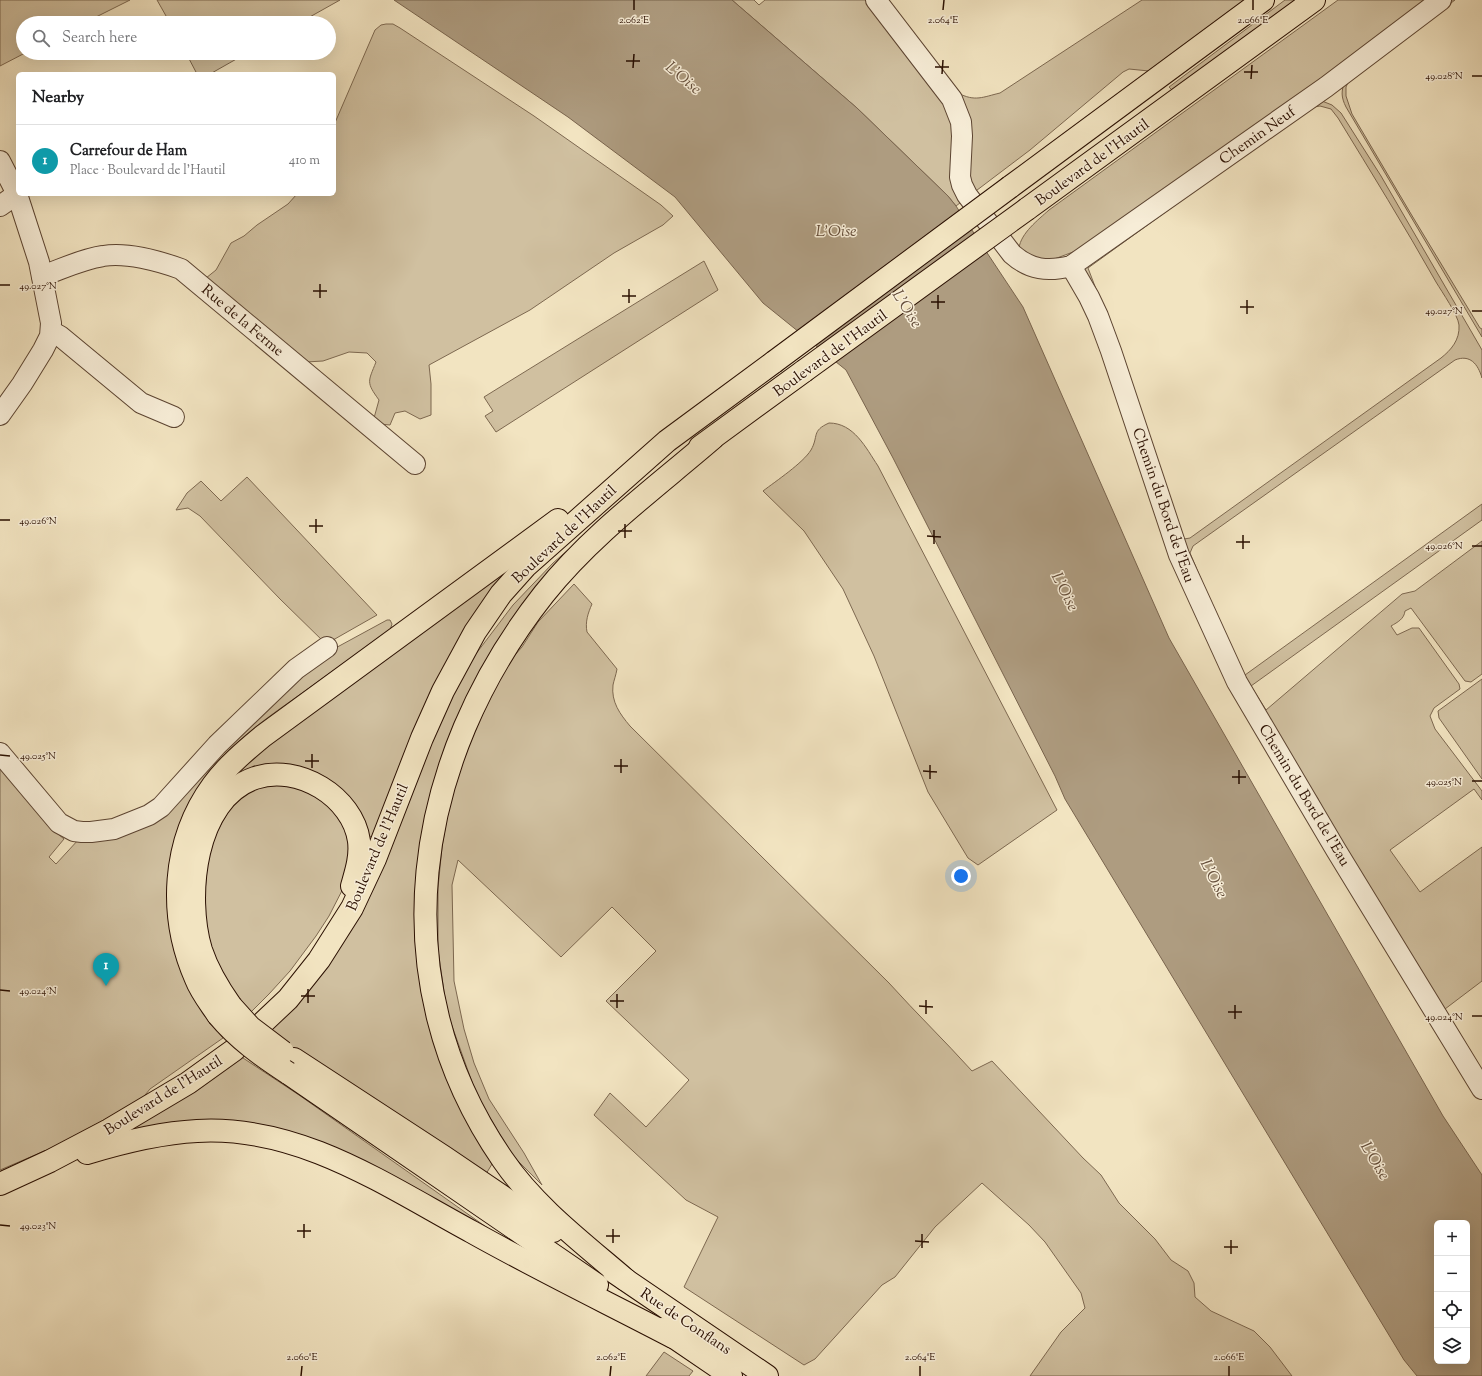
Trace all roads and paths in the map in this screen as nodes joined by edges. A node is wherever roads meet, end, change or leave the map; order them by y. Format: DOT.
graph roads {
  1 [pos="876,0"];
  2 [pos="1263,0"];
  3 [pos="1314,0"];
  4 [pos="1441,0"];
  5 [pos="0,161"];
  6 [pos="16,192"];
  7 [pos="16,195"];
  8 [pos="18,196"];
  9 [pos="0,206"];
  10 [pos="1070,266"];
  11 [pos="42,276"];
  12 [pos="51,331"];
  13 [pos="0,416"];
  14 [pos="174,417"];
  15 [pos="712,439"];
  16 [pos="667,440"];
  17 [pos="415,464"];
  18 [pos="327,647"];
  19 [pos="463,656"];
  20 [pos="0,753"];
  21 [pos="331,943"];
  22 [pos="224,1011"];
  23 [pos="291,1066"];
  24 [pos="1482,1089"];
  25 [pos="26,1173"];
  26 [pos="1,1183"];
  27 [pos="626,1280"];
  28 [pos="673,1337"];
  29 [pos="731,1376"];
  30 [pos="767,1376"];
  1 -- 10 [label="street"];
  2 -- 16 [label="main road, Boulevard de l'Hautil, bridge"];
  3 -- 15 [label="main road, Boulevard de l'Hautil, bridge"];
  4 -- 10 [label="street, Chemin Neuf"];
  5 -- 6 [label="street"];
  7 -- 9 [label="street"];
  8 -- 11 [label="street"];
  10 -- 24 [label="street, Chemin du Bord de l'Eau"];
  11 -- 12 [label="street"];
  11 -- 17 [label="street, Rue de la Ferme"];
  12 -- 13 [label="street"];
  12 -- 14 [label="street"];
  15 -- 19 [label="main road, Boulevard de l'Hautil"];
  15 -- 27 [label="main road"];
  16 -- 19 [label="main road, Boulevard de l'Hautil"];
  16 -- 22 [label="main road"];
  18 -- 20 [label="street"];
  19 -- 21 [label="main road, Boulevard de l'Hautil"];
  21 -- 22 [label="main road"];
  21 -- 25 [label="main road, Boulevard de l'Hautil"];
  22 -- 23 [label="main road, bridge"];
  23 -- 27 [label="main road"];
  23 -- 28 [label="main road"];
  25 -- 26 [label="main road, Boulevard de l'Hautil"];
  25 -- 28 [label="main road"];
  27 -- 30 [label="main road, Rue de Conflans"];
  28 -- 29 [label="main road, Rue de Conflans"];
}
